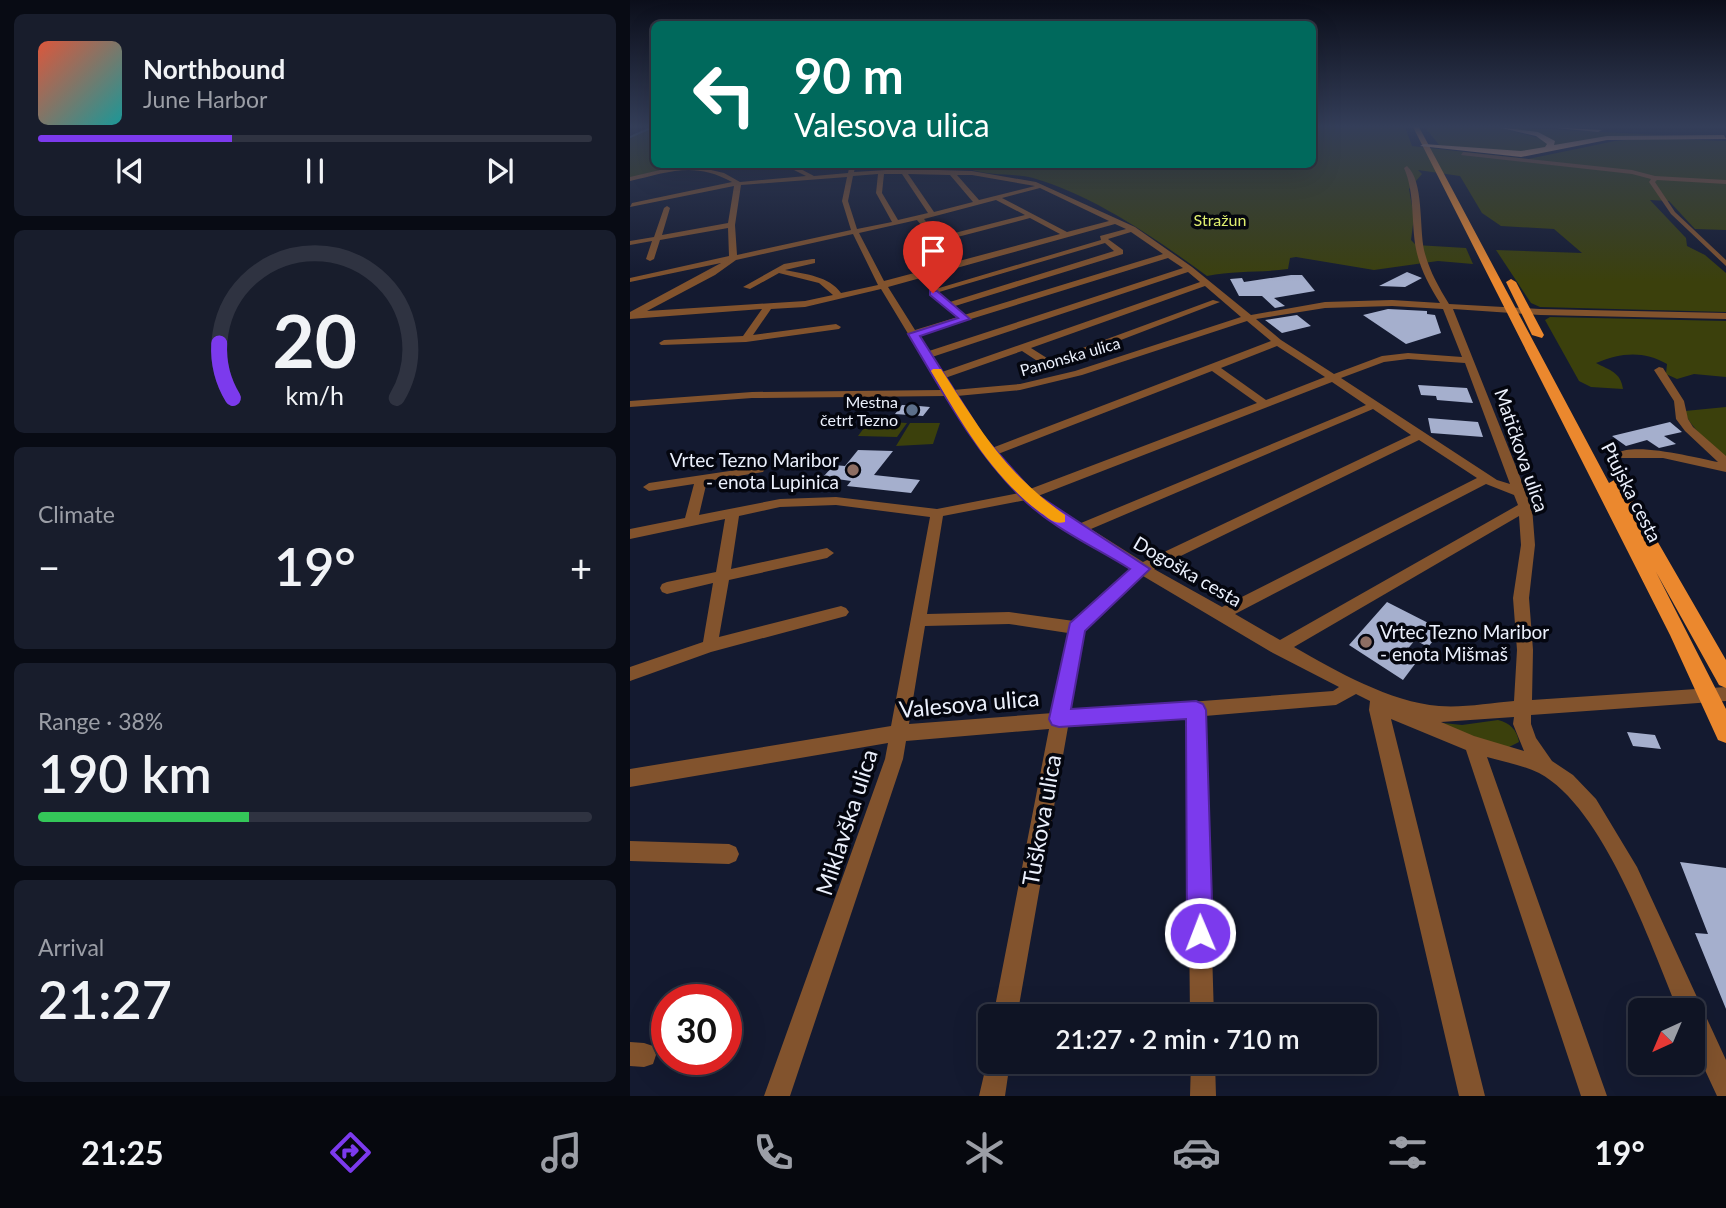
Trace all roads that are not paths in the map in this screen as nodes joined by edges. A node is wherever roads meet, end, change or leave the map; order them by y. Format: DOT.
graph roads {
  1 [pos="728,178"];
  2 [pos="802,178"];
  3 [pos="819,178"];
  4 [pos="848,178"];
  5 [pos="881,178"];
  6 [pos="908,178"];
  7 [pos="956,178"];
  8 [pos="1011,178"];
  9 [pos="1412,178"];
  10 [pos="1447,178"];
  11 [pos="1451,178"];
  12 [pos="1655,178"];
  13 [pos="1658,178"];
  14 [pos="1726,182"];
  15 [pos="738,183"];
  16 [pos="1041,186"];
  17 [pos="839,188"];
  18 [pos="998,198"];
  19 [pos="977,202"];
  20 [pos="631,206"];
  21 [pos="667,208"];
  22 [pos="933,215"];
  23 [pos="1031,216"];
  24 [pos="919,218"];
  25 [pos="1118,221"];
  26 [pos="896,223"];
  27 [pos="731,225"];
  28 [pos="1132,229"];
  29 [pos="855,232"];
  30 [pos="1067,235"];
  31 [pos="657,239"];
  32 [pos="938,240"];
  33 [pos="1105,241"];
  34 [pos="630,243"];
  35 [pos="1120,252"];
  36 [pos="1168,255"];
  37 [pos="733,258"];
  38 [pos="650,259"];
  39 [pos="812,261"];
  40 [pos="1142,263"];
  41 [pos="1726,264"];
  42 [pos="958,265"];
  43 [pos="1189,269"];
  44 [pos="779,271"];
  45 [pos="630,280"];
  46 [pos="1207,283"];
  47 [pos="883,285"];
  48 [pos="747,287"];
  49 [pos="1191,288"];
  50 [pos="839,297"];
  51 [pos="1216,302"];
  52 [pos="948,305"];
  53 [pos="1232,305"];
  54 [pos="1447,307"];
  55 [pos="767,308"];
  56 [pos="1519,311"];
  57 [pos="632,315"];
  58 [pos="1726,316"];
  59 [pos="1246,318"];
  60 [pos="965,319"];
  61 [pos="836,327"];
  62 [pos="913,334"];
  63 [pos="746,339"];
  64 [pos="1278,342"];
  65 [pos="664,343"];
  66 [pos="1023,347"];
  67 [pos="928,355"];
  68 [pos="1469,360"];
  69 [pos="1213,367"];
  70 [pos="1659,370"];
  71 [pos="940,376"];
  72 [pos="1331,378"];
  73 [pos="951,393"];
  74 [pos="1264,403"];
  75 [pos="630,404"];
  76 [pos="1372,406"];
  77 [pos="1418,436"];
  78 [pos="989,453"];
  79 [pos="1622,454"];
  80 [pos="1726,465"];
  81 [pos="759,468"];
  82 [pos="702,478"];
  83 [pos="1486,479"];
  84 [pos="649,487"];
  85 [pos="1519,492"];
  86 [pos="1028,495"];
  87 [pos="1525,507"];
  88 [pos="733,513"];
  89 [pos="937,513"];
  90 [pos="691,521"];
  91 [pos="1077,530"];
  92 [pos="630,534"];
  93 [pos="827,552"];
  94 [pos="1142,569"];
  95 [pos="724,574"];
  96 [pos="667,588"];
  97 [pos="841,612"];
  98 [pos="1220,615"];
  99 [pos="918,620"];
  100 [pos="1077,628"];
  101 [pos="710,646"];
  102 [pos="1279,648"];
  103 [pos="630,674"];
  104 [pos="1726,679"];
  105 [pos="1353,687"];
  106 [pos="1718,695"];
  107 [pos="1378,705"];
  108 [pos="1524,708"];
  109 [pos="1196,710"];
  110 [pos="1059,719"];
  111 [pos="900,733"];
  112 [pos="1726,733"];
  113 [pos="1474,745"];
  114 [pos="1545,766"];
  115 [pos="630,778"];
  116 [pos="630,851"];
  117 [pos="729,853"];
  118 [pos="1685,998"];
  119 [pos="1008,1004"];
  120 [pos="1202,1004"];
  121 [pos="1705,1042"];
  122 [pos="996,1074"];
  123 [pos="1203,1074"];
  124 [pos="1726,1088"];
  125 [pos="777,1096"];
  126 [pos="992,1096"];
  127 [pos="1203,1096"];
  128 [pos="1472,1096"];
  129 [pos="1594,1096"];
  1 -- 15 [label="street"];
  2 -- 15 [label="street"];
  3 -- 17 [label="street"];
  4 -- 17 [label="street, Dogoška cesta"];
  5 -- 26 [label="street"];
  6 -- 22 [label="street"];
  7 -- 19 [label="street"];
  8 -- 16 [label="street"];
  9 -- 54 [label="street, Matičkova ulica"];
  10 -- 56 [label="main road, Ptujska cesta"];
  11 -- 56 [label="main road, Ptujska cesta"];
  12 -- 41 [label="street"];
  13 -- 14 [label="street"];
  15 -- 20 [label="street"];
  15 -- 27 [label="street"];
  16 -- 18 [label="street"];
  16 -- 25 [label="street"];
  17 -- 29 [label="street, Dogoška cesta"];
  18 -- 19 [label="street"];
  18 -- 23 [label="street"];
  19 -- 22 [label="street"];
  21 -- 31 [label="street"];
  22 -- 24 [label="street"];
  23 -- 30 [label="street"];
  23 -- 32 [label="street"];
  24 -- 26 [label="street"];
  24 -- 32 [label="street"];
  25 -- 28 [label="street"];
  25 -- 30 [label="street"];
  26 -- 29 [label="street"];
  27 -- 31 [label="street"];
  27 -- 37 [label="street"];
  28 -- 33 [label="street"];
  28 -- 36 [label="street"];
  29 -- 37 [label="street"];
  29 -- 47 [label="street, Dogoška cesta"];
  30 -- 42 [label="street"];
  31 -- 34 [label="street"];
  31 -- 38 [label="street"];
  32 -- 42 [label="street"];
  33 -- 35 [label="street"];
  33 -- 52 [label="street"];
  35 -- 40 [label="street"];
  35 -- 52 [label="street"];
  36 -- 40 [label="street"];
  36 -- 43 [label="street"];
  37 -- 45 [label="street"];
  37 -- 57 [label="street"];
  39 -- 44 [label="street"];
  40 -- 60 [label="street"];
  42 -- 47 [label="street"];
  43 -- 46 [label="street"];
  43 -- 67 [label="street"];
  44 -- 48 [label="street"];
  44 -- 50 [label="street"];
  46 -- 49 [label="street"];
  46 -- 53 [label="street"];
  47 -- 50 [label="street"];
  47 -- 62 [label="street, Dogoška cesta"];
  49 -- 51 [label="street"];
  49 -- 66 [label="street"];
  50 -- 55 [label="street"];
  51 -- 53 [label="street"];
  51 -- 66 [label="street"];
  52 -- 60 [label="street"];
  53 -- 59 [label="street"];
  54 -- 56 [label="street, Panonska ulica"];
  54 -- 59 [label="street, Panonska ulica"];
  54 -- 68 [label="street, Matičkova ulica"];
  55 -- 57 [label="street"];
  55 -- 63 [label="street"];
  56 -- 58 [label="street, Panonska ulica"];
  56 -- 104 [label="main road, Ptujska cesta"];
  56 -- 106 [label="main road, Ptujska cesta"];
  59 -- 64 [label="street"];
  59 -- 73 [label="street, Panonska ulica"];
  60 -- 62 [label="street"];
  61 -- 63 [label="street"];
  62 -- 67 [label="street, Dogoška cesta"];
  63 -- 65 [label="street"];
  64 -- 69 [label="street"];
  64 -- 72 [label="street"];
  66 -- 71 [label="street"];
  67 -- 71 [label="street, Dogoška cesta"];
  68 -- 72 [label="street"];
  68 -- 85 [label="street, Matičkova ulica"];
  69 -- 74 [label="street"];
  69 -- 78 [label="street"];
  70 -- 80 [label="street"];
  71 -- 73 [label="street, Dogoška cesta"];
  72 -- 74 [label="street"];
  72 -- 76 [label="street"];
  73 -- 75 [label="street, Panonska ulica"];
  73 -- 78 [label="street, Dogoška cesta"];
  74 -- 86 [label="street"];
  76 -- 77 [label="street"];
  76 -- 91 [label="street"];
  77 -- 83 [label="street"];
  77 -- 94 [label="street"];
  78 -- 86 [label="street, Dogoška cesta"];
  79 -- 80 [label="street"];
  81 -- 82 [label="street"];
  82 -- 84 [label="street"];
  82 -- 90 [label="street"];
  83 -- 85 [label="street"];
  83 -- 98 [label="street"];
  85 -- 87 [label="street, Matičkova ulica"];
  86 -- 89 [label="street"];
  86 -- 91 [label="street, Dogoška cesta"];
  87 -- 102 [label="street"];
  87 -- 108 [label="street, Matičkova ulica"];
  88 -- 89 [label="street"];
  88 -- 90 [label="street"];
  88 -- 95 [label="street"];
  89 -- 99 [label="street, Miklavška ulica"];
  90 -- 92 [label="street"];
  91 -- 94 [label="street, Dogoška cesta"];
  93 -- 95 [label="street"];
  94 -- 98 [label="street, Dogoška cesta"];
  94 -- 100 [label="street"];
  95 -- 96 [label="street"];
  95 -- 101 [label="street"];
  97 -- 101 [label="street"];
  98 -- 102 [label="street, Dogoška cesta"];
  99 -- 100 [label="street"];
  99 -- 111 [label="street, Miklavška ulica"];
  100 -- 110 [label="street, Tuškova ulica"];
  101 -- 103 [label="street"];
  102 -- 105 [label="street, Dogoška cesta"];
  105 -- 107 [label="street, Dogoška cesta"];
  105 -- 109 [label="street, Valesova ulica"];
  106 -- 108 [label="street, Dogoška cesta"];
  106 -- 112 [label="main road, Ptujska cesta"];
  107 -- 108 [label="street, Dogoška cesta"];
  107 -- 113 [label="street"];
  107 -- 128 [label="street"];
  108 -- 114 [label="street, Matičkova ulica"];
  109 -- 110 [label="street, Valesova ulica"];
  109 -- 120 [label="street"];
  110 -- 111 [label="street, Valesova ulica"];
  110 -- 119 [label="street, Tuškova ulica"];
  111 -- 115 [label="street, Valesova ulica"];
  111 -- 125 [label="street, Miklavška ulica"];
  113 -- 114 [label="street"];
  113 -- 129 [label="street"];
  114 -- 118 [label="street"];
  116 -- 117 [label="street"];
  121 -- 124 [label="street"];
  122 -- 126 [label="street"];
  123 -- 127 [label="street"];
}
